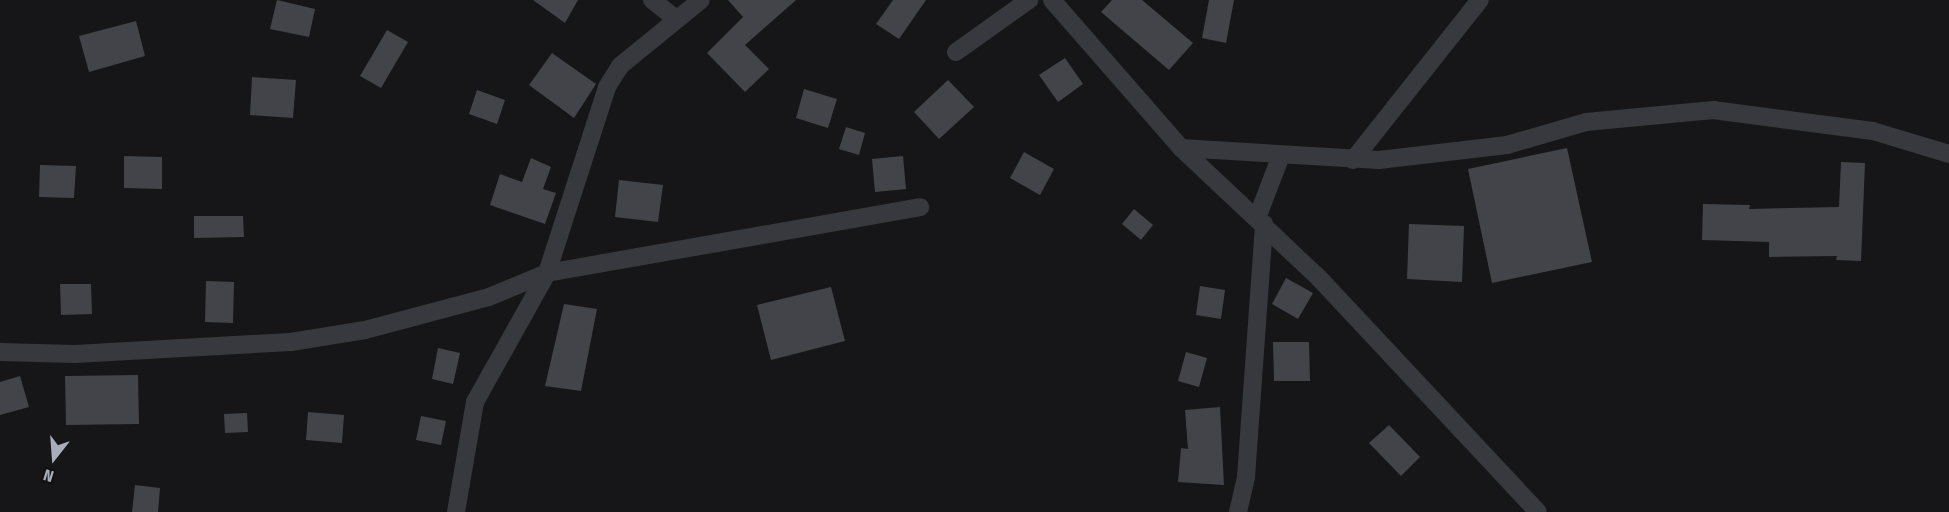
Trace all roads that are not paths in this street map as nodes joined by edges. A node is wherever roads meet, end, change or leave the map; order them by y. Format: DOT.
graph roads {
  1 [pos="652,0"];
  2 [pos="701,0"];
  3 [pos="1029,0"];
  4 [pos="1052,0"];
  5 [pos="1480,0"];
  6 [pos="675,18"];
  7 [pos="956,52"];
  8 [pos="1181,148"];
  9 [pos="1949,154"];
  10 [pos="1280,158"];
  11 [pos="1353,160"];
  12 [pos="920,207"];
  13 [pos="1261,221"];
  14 [pos="547,273"];
  15 [pos="0,352"];
  16 [pos="456,512"];
  17 [pos="1238,512"];
  18 [pos="1538,512"];
  1 -- 6 [label="street"];
  2 -- 6 [label="street"];
  3 -- 7 [label="street"];
  4 -- 8 [label="street"];
  5 -- 11 [label="street"];
  6 -- 14 [label="street"];
  8 -- 10 [label="street"];
  8 -- 13 [label="street"];
  9 -- 11 [label="street"];
  10 -- 11 [label="street"];
  10 -- 13 [label="street"];
  12 -- 14 [label="street"];
  13 -- 17 [label="street"];
  13 -- 18 [label="street"];
  14 -- 15 [label="street"];
  14 -- 16 [label="street"];
}
